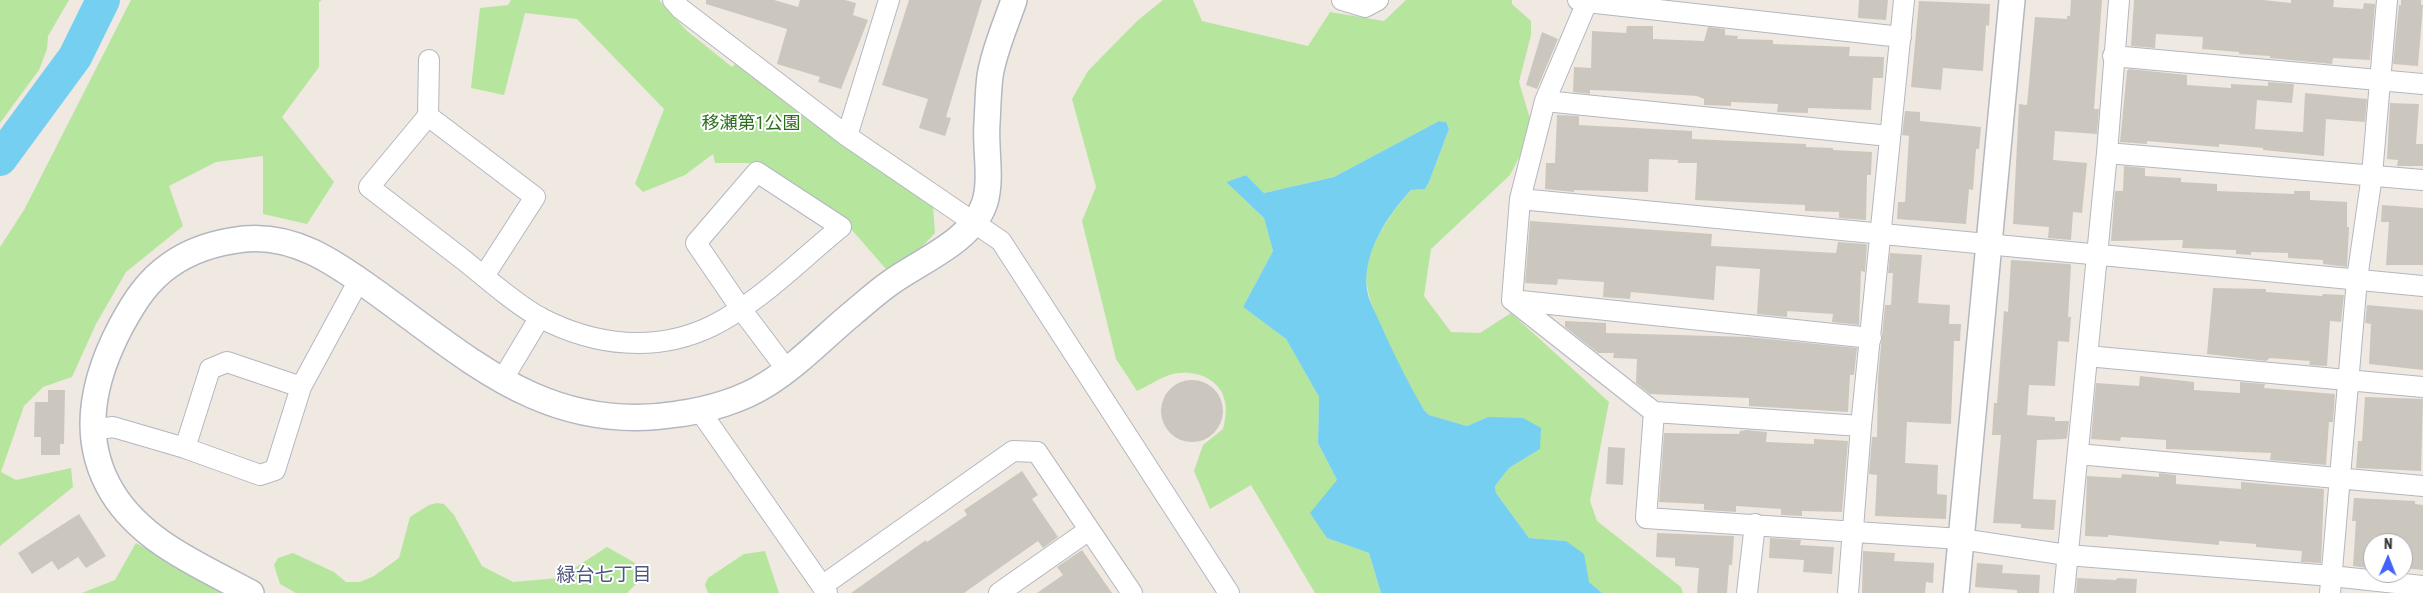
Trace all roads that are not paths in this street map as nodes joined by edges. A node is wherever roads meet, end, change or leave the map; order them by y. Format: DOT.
graph roads {
  1 [pos="672,0"];
  2 [pos="888,0"];
  3 [pos="1014,0"];
  4 [pos="1342,0"];
  5 [pos="1378,0"];
  6 [pos="1904,0"];
  7 [pos="2012,0"];
  8 [pos="2119,0"];
  9 [pos="2387,0"];
  10 [pos="1582,1"];
  11 [pos="1900,37"];
  12 [pos="2113,56"];
  13 [pos="429,60"];
  14 [pos="2381,81"];
  15 [pos="2423,84"];
  16 [pos="1545,102"];
  17 [pos="428,116"];
  18 [pos="847,136"];
  19 [pos="1889,136"];
  20 [pos="2107,153"];
  21 [pos="2372,175"];
  22 [pos="2423,180"];
  23 [pos="1520,199"];
  24 [pos="974,222"];
  25 [pos="1880,233"];
  26 [pos="1989,244"];
  27 [pos="2095,255"];
  28 [pos="484,276"];
  29 [pos="2357,279"];
  30 [pos="359,280"];
  31 [pos="2423,286"];
  32 [pos="1512,300"];
  33 [pos="741,309"];
  34 [pos="540,317"];
  35 [pos="1870,338"];
  36 [pos="2087,356"];
  37 [pos="787,370"];
  38 [pos="2349,380"];
  39 [pos="501,382"];
  40 [pos="2423,387"];
  41 [pos="301,388"];
  42 [pos="700,411"];
  43 [pos="1654,412"];
  44 [pos="1861,426"];
  45 [pos="93,430"];
  46 [pos="185,448"];
  47 [pos="2078,454"];
  48 [pos="2341,477"];
  49 [pos="2423,486"];
  50 [pos="1754,524"];
  51 [pos="1089,530"];
  52 [pos="1853,532"];
  53 [pos="1961,538"];
  54 [pos="2067,555"];
  55 [pos="2331,584"];
  56 [pos="2423,586"];
  57 [pos="824,589"];
  58 [pos="251,593"];
  59 [pos="999,593"];
  60 [pos="1132,593"];
  61 [pos="1229,593"];
  62 [pos="1747,593"];
  63 [pos="1848,593"];
  64 [pos="1956,593"];
  65 [pos="2064,593"];
  1 -- 18 [label="street"];
  2 -- 18 [label="street"];
  3 -- 24 [label="street"];
  4 -- 5 [label="street"];
  6 -- 11 [label="street"];
  7 -- 26 [label="street"];
  8 -- 12 [label="street"];
  9 -- 14 [label="street"];
  10 -- 11 [label="street"];
  10 -- 16 [label="street"];
  11 -- 19 [label="street"];
  12 -- 14 [label="street"];
  12 -- 20 [label="street"];
  13 -- 17 [label="street"];
  14 -- 15 [label="street"];
  14 -- 21 [label="street"];
  16 -- 19 [label="street"];
  16 -- 23 [label="street"];
  17 -- 28 [label="street"];
  17 -- 28 [label="street"];
  18 -- 24 [label="street"];
  19 -- 25 [label="street"];
  20 -- 21 [label="street"];
  20 -- 27 [label="street"];
  21 -- 22 [label="street"];
  21 -- 29 [label="street"];
  23 -- 25 [label="street"];
  23 -- 32 [label="street"];
  24 -- 37 [label="street"];
  24 -- 61 [label="street"];
  25 -- 26 [label="street"];
  25 -- 35 [label="street"];
  26 -- 27 [label="street"];
  26 -- 53 [label="street"];
  27 -- 29 [label="street"];
  27 -- 36 [label="street"];
  28 -- 34 [label="street"];
  29 -- 31 [label="street"];
  29 -- 38 [label="street"];
  30 -- 39 [label="street"];
  30 -- 41 [label="street"];
  30 -- 45 [label="street"];
  32 -- 35 [label="street"];
  32 -- 43 [label="street"];
  33 -- 33 [label="street"];
  33 -- 34 [label="street"];
  33 -- 37 [label="street"];
  34 -- 39 [label="street"];
  35 -- 44 [label="street"];
  36 -- 38 [label="street"];
  36 -- 47 [label="street"];
  37 -- 42 [label="street"];
  38 -- 40 [label="street"];
  38 -- 48 [label="street"];
  39 -- 42 [label="street"];
  41 -- 46 [label="street"];
  41 -- 46 [label="street"];
  42 -- 57 [label="street"];
  43 -- 44 [label="street"];
  43 -- 50 [label="street"];
  44 -- 52 [label="street"];
  45 -- 46 [label="street"];
  45 -- 58 [label="street"];
  47 -- 48 [label="street"];
  47 -- 54 [label="street"];
  48 -- 49 [label="street"];
  48 -- 55 [label="street"];
  50 -- 52 [label="street"];
  50 -- 62 [label="street"];
  51 -- 57 [label="street"];
  51 -- 59 [label="street"];
  51 -- 60 [label="street"];
  52 -- 53 [label="street"];
  52 -- 63 [label="street"];
  53 -- 54 [label="street"];
  53 -- 64 [label="street"];
  54 -- 55 [label="street"];
  54 -- 65 [label="street"];
  55 -- 56 [label="street"];
}
